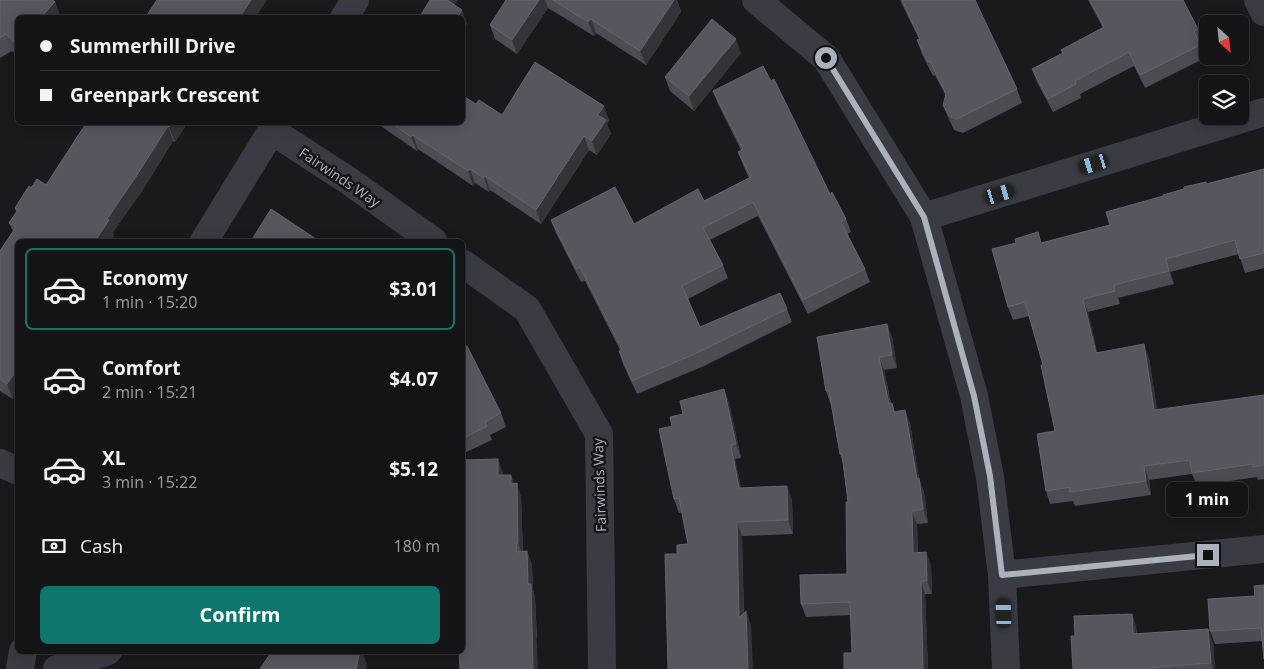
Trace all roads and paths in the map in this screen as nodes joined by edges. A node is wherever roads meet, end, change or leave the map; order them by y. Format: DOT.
graph roads {
  1 [pos="356,0"];
  2 [pos="756,0"];
  3 [pos="1258,0"];
  4 [pos="1264,12"];
  5 [pos="346,15"];
  6 [pos="1264,112"];
  7 [pos="274,127"];
  8 [pos="924,217"];
  9 [pos="205,239"];
  10 [pos="430,239"];
  11 [pos="465,265"];
  12 [pos="0,463"];
  13 [pos="15,470"];
  14 [pos="1264,549"];
  15 [pos="1002,575"];
  16 [pos="22,654"];
  17 [pos="100,654"];
  18 [pos="20,669"];
  19 [pos="57,669"];
  20 [pos="602,669"];
  21 [pos="1006,669"];
  1 -- 5 [label="street"];
  2 -- 8 [label="street"];
  3 -- 4 [label="street"];
  6 -- 8 [label="street"];
  7 -- 9 [label="street"];
  7 -- 10 [label="street, Fairwinds Way"];
  8 -- 15 [label="street"];
  11 -- 20 [label="street, Fairwinds Way"];
  12 -- 13 [label="street"];
  14 -- 15 [label="street"];
  15 -- 21 [label="street"];
  16 -- 18 [label="street"];
  17 -- 19 [label="street"];
}
